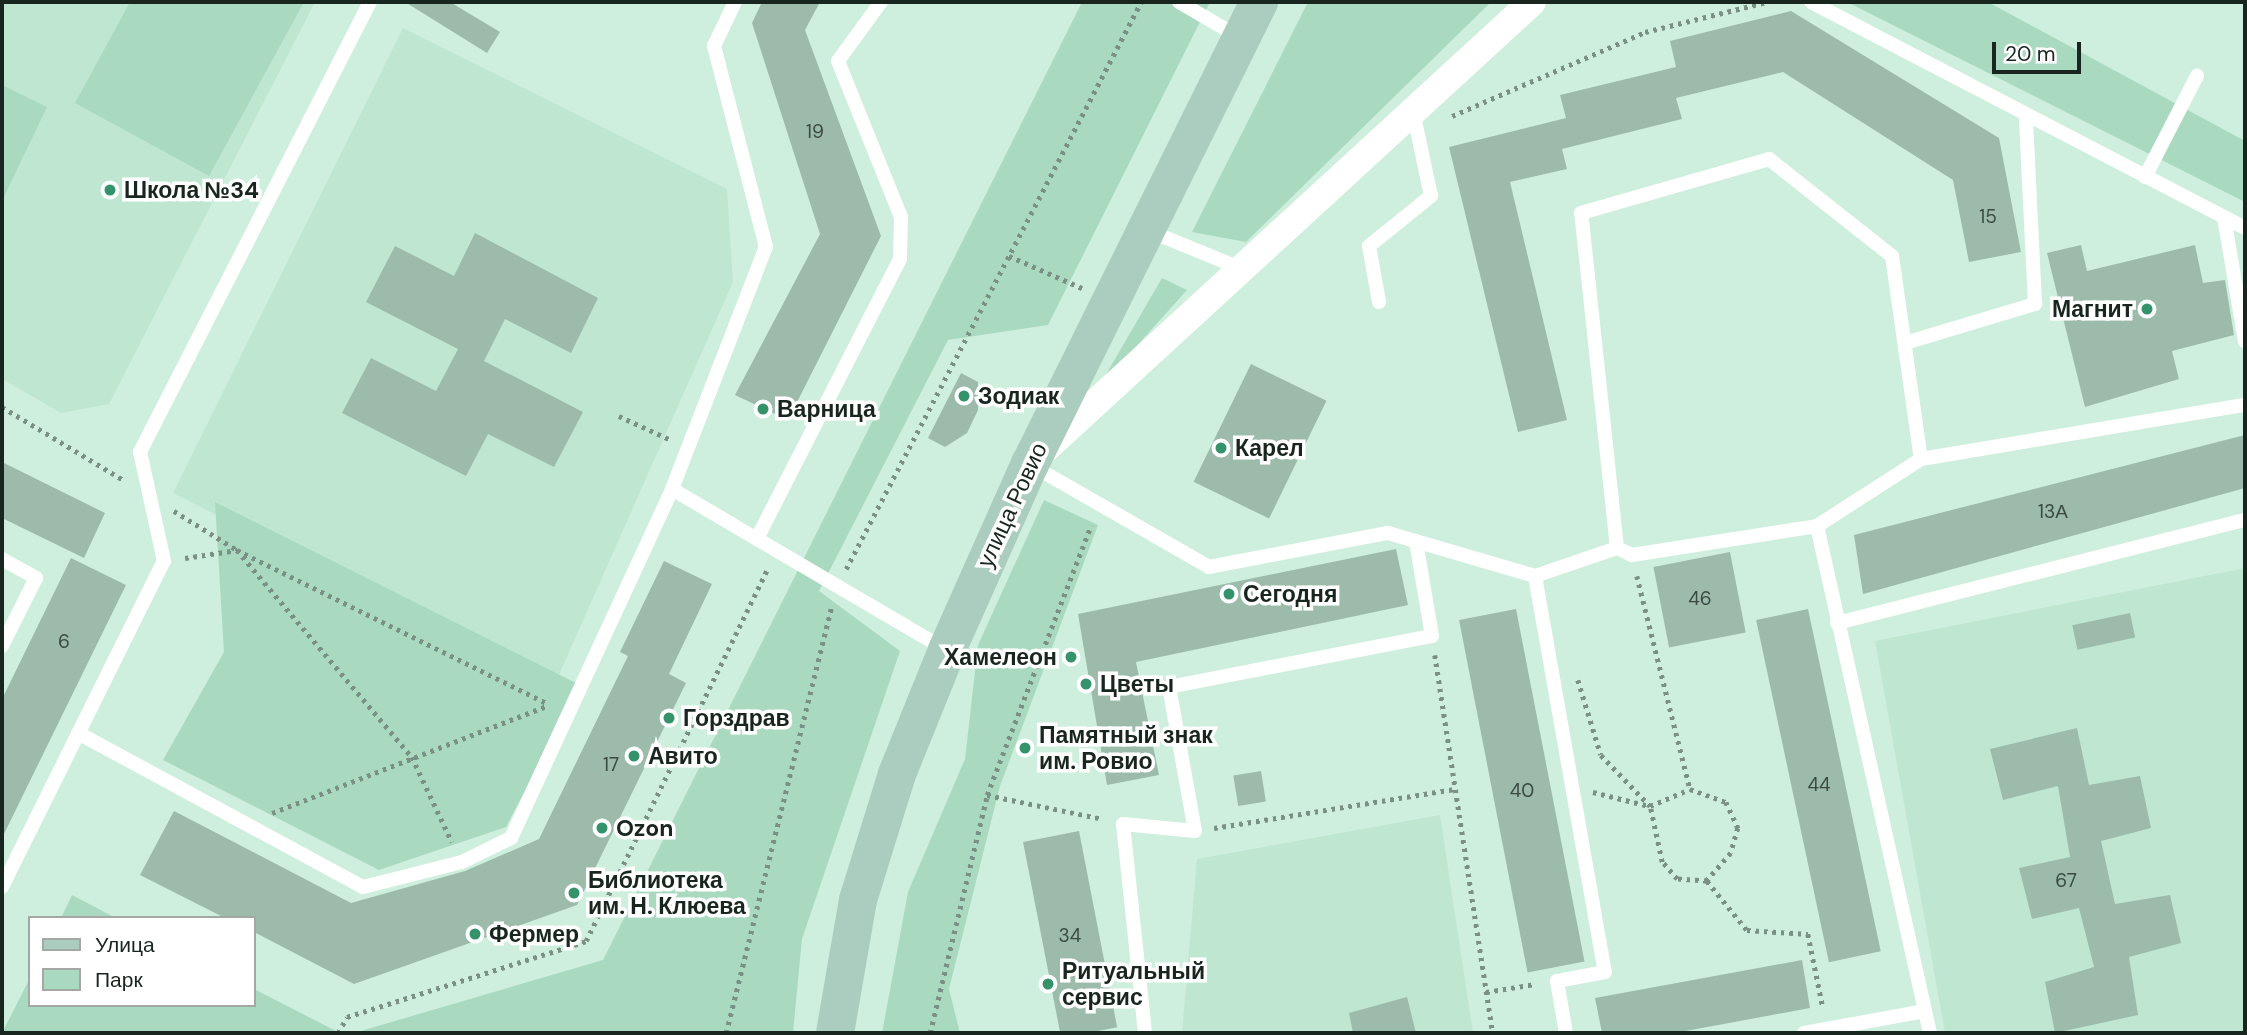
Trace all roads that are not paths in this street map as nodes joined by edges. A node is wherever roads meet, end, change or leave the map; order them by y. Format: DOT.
graph roads {
  1 [pos="370,2"];
  2 [pos="735,2"];
  3 [pos="881,2"];
  4 [pos="1179,2"];
  5 [pos="1259,2"];
  6 [pos="1532,2"];
  7 [pos="1811,2"];
  8 [pos="1241,38"];
  9 [pos="2197,76"];
  10 [pos="2026,118"];
  11 [pos="1416,121"];
  12 [pos="2145,177"];
  13 [pos="2224,217"];
  14 [pos="2245,228"];
  15 [pos="1146,230"];
  16 [pos="1242,269"];
  17 [pos="1379,302"];
  18 [pos="2245,341"];
  19 [pos="1905,343"];
  20 [pos="2245,405"];
  21 [pos="1921,459"];
  22 [pos="1030,464"];
  23 [pos="673,489"];
  24 [pos="2245,520"];
  25 [pos="1817,526"];
  26 [pos="757,539"];
  27 [pos="1416,541"];
  28 [pos="1617,548"];
  29 [pos="2,559"];
  30 [pos="1535,576"];
  31 [pos="1837,623"];
  32 [pos="2,646"];
  33 [pos="947,650"];
  34 [pos="78,733"];
  35 [pos="2,887"];
  36 [pos="1925,1011"];
  37 [pos="835,1033"];
  38 [pos="1145,1033"];
  39 [pos="1566,1033"];
  40 [pos="1804,1033"];
  41 [pos="1930,1033"];
  1 -- 34 [label="lane"];
  2 -- 23 [label="lane"];
  3 -- 26 [label="lane"];
  4 -- 8 [label="lane"];
  5 -- 8 [label="main road, улица Ровио"];
  6 -- 11 [label="street"];
  7 -- 10 [label="lane"];
  8 -- 15 [label="main road, улица Ровио"];
  9 -- 12 [label="lane"];
  10 -- 12 [label="lane"];
  10 -- 19 [label="lane"];
  11 -- 16 [label="street"];
  11 -- 17 [label="lane"];
  12 -- 13 [label="lane"];
  13 -- 14 [label="lane"];
  13 -- 18 [label="lane"];
  15 -- 16 [label="lane"];
  15 -- 22 [label="main road, улица Ровио"];
  16 -- 22 [label="street"];
  19 -- 21 [label="lane"];
  19 -- 28 [label="lane"];
  20 -- 21 [label="lane"];
  21 -- 25 [label="lane"];
  22 -- 27 [label="lane"];
  22 -- 33 [label="main road, улица Ровио"];
  23 -- 26 [label="lane"];
  23 -- 34 [label="lane"];
  24 -- 31 [label="lane"];
  25 -- 28 [label="lane"];
  25 -- 31 [label="lane"];
  26 -- 33 [label="lane"];
  27 -- 30 [label="lane"];
  27 -- 38 [label="lane"];
  28 -- 30 [label="lane"];
  29 -- 32 [label="lane"];
  30 -- 39 [label="lane"];
  31 -- 36 [label="lane"];
  33 -- 37 [label="main road, улица Ровио"];
  34 -- 35 [label="lane"];
  36 -- 40 [label="lane"];
  36 -- 41 [label="lane"];
}
